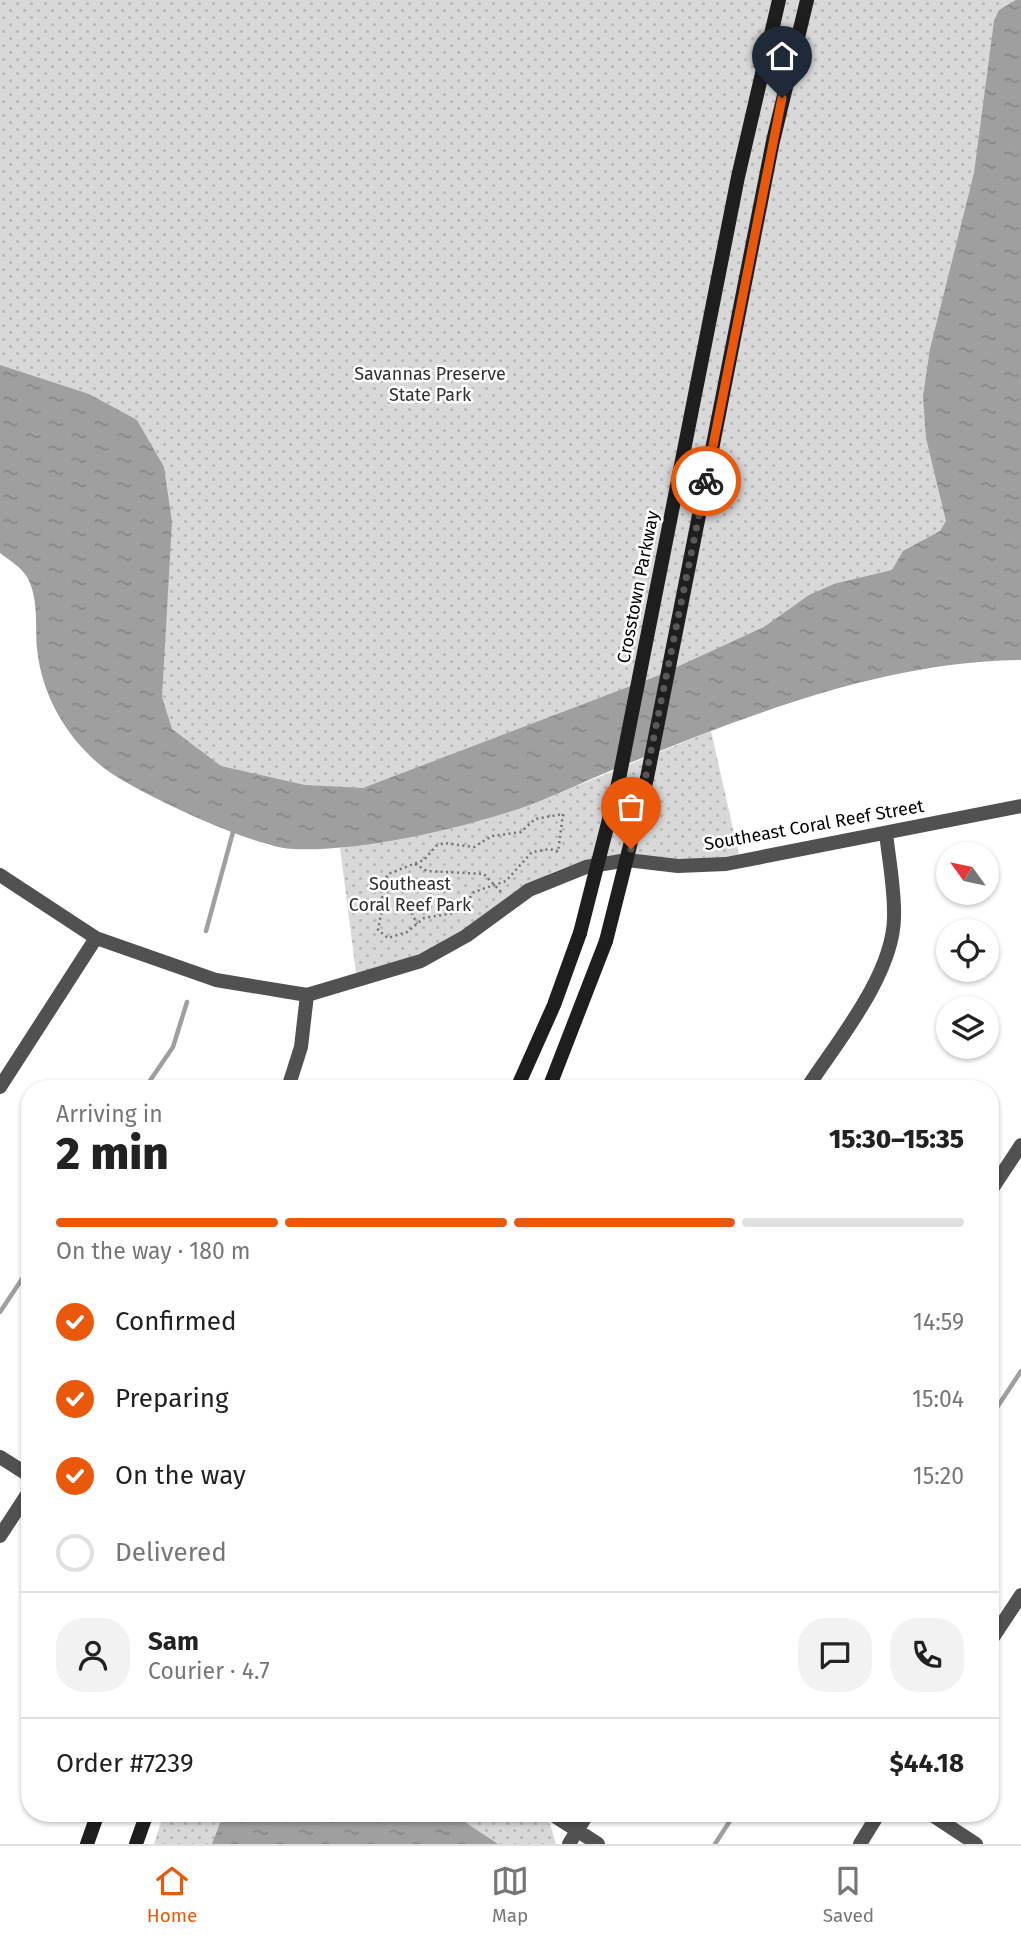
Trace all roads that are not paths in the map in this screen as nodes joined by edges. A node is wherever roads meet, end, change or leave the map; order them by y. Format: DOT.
graph roads {
  1 [pos="779,0"];
  2 [pos="807,0"];
  3 [pos="1021,806"];
  4 [pos="886,833"];
  5 [pos="0,875"];
  6 [pos="96,938"];
  7 [pos="307,995"];
  8 [pos="291,1080"];
  9 [pos="521,1080"];
  10 [pos="553,1080"];
  11 [pos="812,1080"];
  12 [pos="0,1087"];
  13 [pos="1021,1145"];
  14 [pos="999,1178"];
  15 [pos="0,1457"];
  16 [pos="21,1470"];
  17 [pos="21,1504"];
  18 [pos="0,1536"];
  19 [pos="1021,1595"];
  20 [pos="999,1628"];
  21 [pos="95,1822"];
  22 [pos="144,1822"];
  23 [pos="564,1822"];
  24 [pos="582,1822"];
  25 [pos="873,1822"];
  26 [pos="943,1822"];
  27 [pos="577,1831"];
  28 [pos="87,1844"];
  29 [pos="135,1844"];
  30 [pos="569,1844"];
  31 [pos="598,1844"];
  32 [pos="860,1844"];
  33 [pos="976,1844"];
  1 -- 9 [label="main road, Crosstown Parkway, bridge"];
  2 -- 10 [label="main road, bridge"];
  3 -- 4 [label="street, Southeast Coral Reef Street"];
  4 -- 7 [label="street, Southeast Coral Reef Street"];
  4 -- 11 [label="street"];
  5 -- 6 [label="street, Southeast Coral Reef Street"];
  6 -- 7 [label="street, Southeast Coral Reef Street"];
  6 -- 12 [label="street"];
  7 -- 8 [label="street"];
  13 -- 14 [label="street"];
  15 -- 16 [label="street"];
  17 -- 18 [label="street"];
  19 -- 20 [label="street"];
  21 -- 28 [label="main road"];
  22 -- 29 [label="main road"];
  23 -- 27 [label="street"];
  24 -- 27 [label="street"];
  25 -- 32 [label="street"];
  26 -- 33 [label="street"];
  27 -- 30 [label="street"];
  27 -- 31 [label="street"];
}
